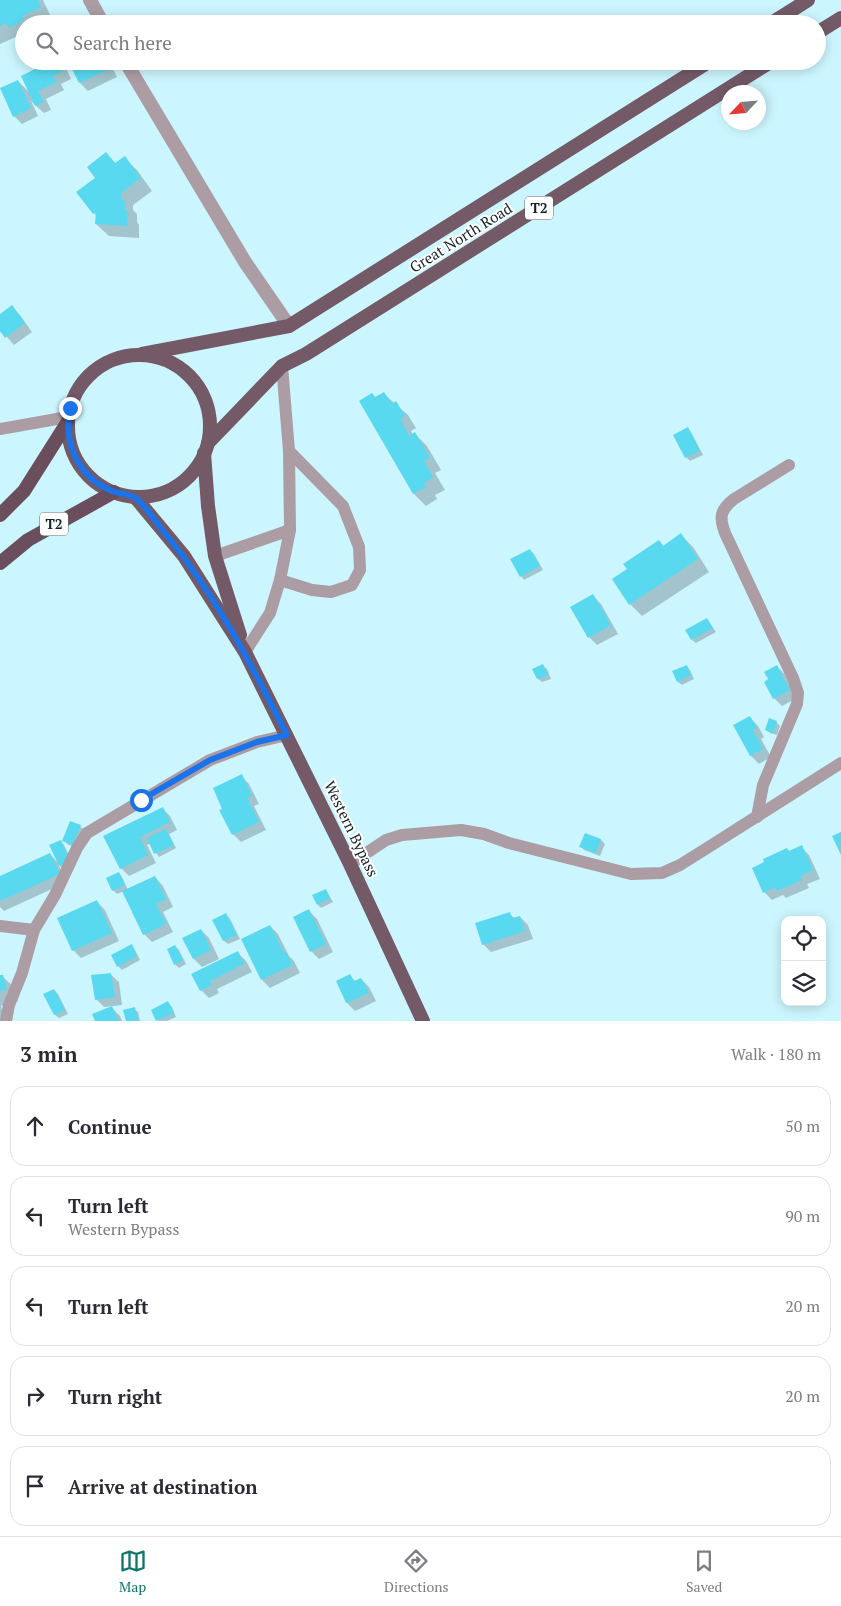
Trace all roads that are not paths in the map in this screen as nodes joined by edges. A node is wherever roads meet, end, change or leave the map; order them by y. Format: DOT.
graph roads {
  1 [pos="90,0"];
  2 [pos="808,0"];
  3 [pos="98,15"];
  4 [pos="784,15"];
  5 [pos="841,18"];
  6 [pos="826,27"];
  7 [pos="130,70"];
  8 [pos="696,70"];
  9 [pos="758,70"];
  10 [pos="289,326"];
  11 [pos="142,354"];
  12 [pos="282,366"];
  13 [pos="68,420"];
  14 [pos="0,429"];
  15 [pos="206,448"];
  16 [pos="289,451"];
  17 [pos="789,465"];
  18 [pos="114,492"];
  19 [pos="135,497"];
  20 [pos="0,516"];
  21 [pos="290,530"];
  22 [pos="215,556"];
  23 [pos="0,563"];
  24 [pos="280,580"];
  25 [pos="245,652"];
  26 [pos="287,735"];
  27 [pos="841,763"];
  28 [pos="757,817"];
  29 [pos="350,864"];
  30 [pos="0,926"];
  31 [pos="34,930"];
  32 [pos="6,1021"];
  33 [pos="424,1021"];
  1 -- 3 [label="street"];
  2 -- 4 [label="main road"];
  5 -- 6 [label="main road"];
  7 -- 10 [label="street"];
  8 -- 10 [label="main road, Great North Road / T2"];
  9 -- 12 [label="main road, Great North Road / T2"];
  10 -- 11 [label="main road, Great North Road / T2"];
  11 -- 13 [label="main road"];
  11 -- 15 [label="main road"];
  12 -- 15 [label="main road, Great North Road / T2"];
  12 -- 16 [label="lane"];
  13 -- 14 [label="lane"];
  13 -- 18 [label="main road"];
  13 -- 20 [label="highway"];
  15 -- 19 [label="main road"];
  15 -- 22 [label="main road, Western Bypass"];
  16 -- 21 [label="lane"];
  16 -- 24 [label="lane"];
  17 -- 28 [label="lane"];
  18 -- 19 [label="main road"];
  18 -- 23 [label="highway, T2"];
  19 -- 25 [label="main road, Western Bypass"];
  21 -- 22 [label="lane"];
  21 -- 24 [label="lane"];
  22 -- 25 [label="main road, Western Bypass"];
  24 -- 25 [label="lane"];
  25 -- 26 [label="main road, Western Bypass"];
  26 -- 29 [label="main road, Western Bypass"];
  26 -- 31 [label="lane"];
  27 -- 28 [label="lane"];
  28 -- 29 [label="lane"];
  29 -- 33 [label="main road, Western Bypass"];
  30 -- 31 [label="lane"];
  31 -- 32 [label="lane"];
}
